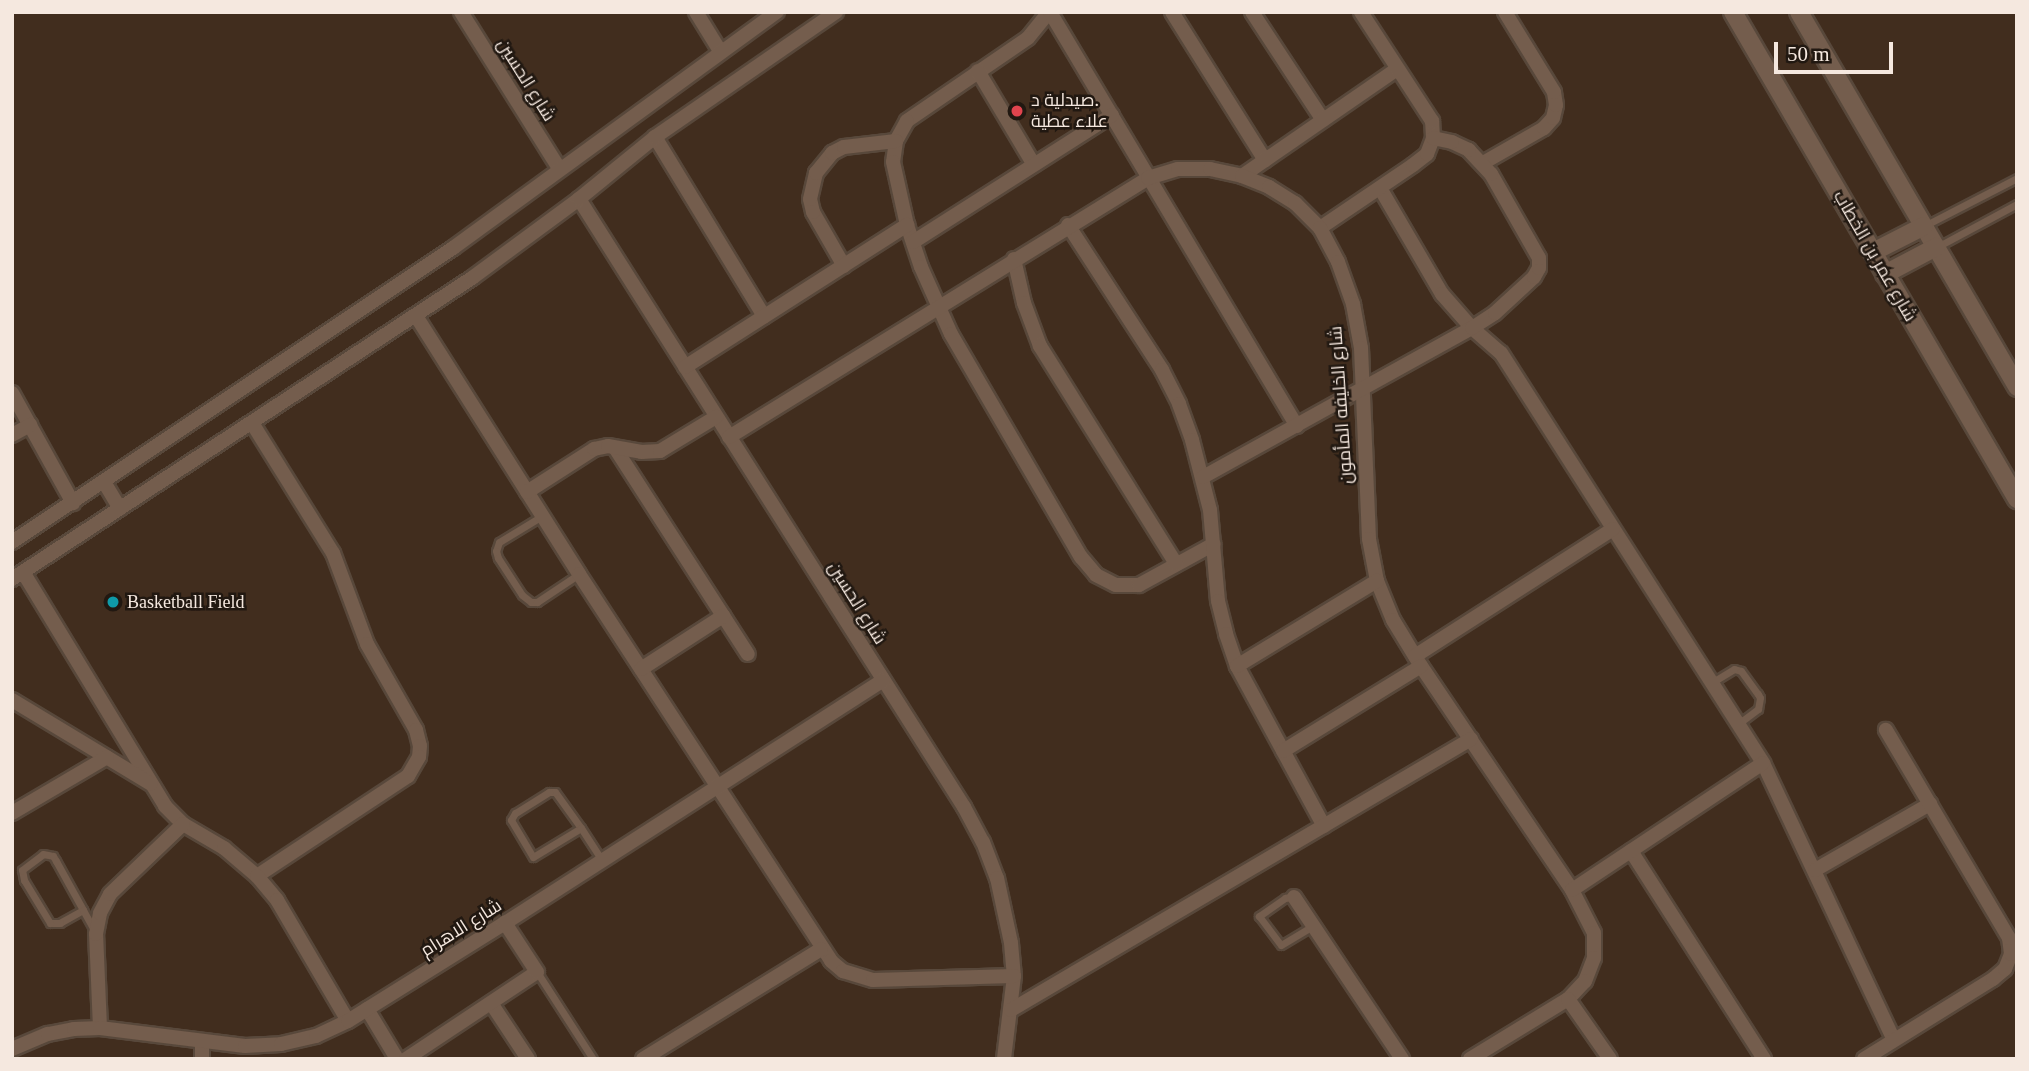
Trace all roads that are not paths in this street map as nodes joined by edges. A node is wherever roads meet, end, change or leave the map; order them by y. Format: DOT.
graph roads {
  1 [pos="461,12"];
  2 [pos="696,12"];
  3 [pos="777,12"];
  4 [pos="836,12"];
  5 [pos="1049,12"];
  6 [pos="1172,12"];
  7 [pos="1252,12"];
  8 [pos="1361,12"];
  9 [pos="1504,12"];
  10 [pos="1732,12"];
  11 [pos="1800,12"];
  12 [pos="720,51"];
  13 [pos="1397,69"];
  14 [pos="978,72"];
  15 [pos="1111,115"];
  16 [pos="1323,120"];
  17 [pos="655,137"];
  18 [pos="1433,138"];
  19 [pos="896,141"];
  20 [pos="1265,160"];
  21 [pos="1483,163"];
  22 [pos="1034,165"];
  23 [pos="559,167"];
  24 [pos="1242,176"];
  25 [pos="1148,178"];
  26 [pos="2017,178"];
  27 [pos="1380,188"];
  28 [pos="579,199"];
  29 [pos="2017,204"];
  30 [pos="907,225"];
  31 [pos="1068,225"];
  32 [pos="1924,226"];
  33 [pos="1320,228"];
  34 [pos="913,242"];
  35 [pos="1936,247"];
  36 [pos="1872,252"];
  37 [pos="1014,259"];
  38 [pos="844,266"];
  39 [pos="1885,274"];
  40 [pos="937,307"];
  41 [pos="416,316"];
  42 [pos="764,316"];
  43 [pos="1472,328"];
  44 [pos="685,367"];
  45 [pos="2017,387"];
  46 [pos="1361,391"];
  47 [pos="12,393"];
  48 [pos="716,416"];
  49 [pos="252,423"];
  50 [pos="30,425"];
  51 [pos="1297,426"];
  52 [pos="12,435"];
  53 [pos="729,437"];
  54 [pos="615,448"];
  55 [pos="1203,477"];
  56 [pos="104,482"];
  57 [pos="527,492"];
  58 [pos="2017,499"];
  59 [pos="73,503"];
  60 [pos="120,509"];
  61 [pos="542,516"];
  62 [pos="1613,529"];
  63 [pos="12,542"];
  64 [pos="1214,544"];
  65 [pos="1176,564"];
  66 [pos="579,574"];
  67 [pos="18,576"];
  68 [pos="1377,581"];
  69 [pos="723,616"];
  70 [pos="748,654"];
  71 [pos="1418,661"];
  72 [pos="1237,666"];
  73 [pos="641,669"];
  74 [pos="883,680"];
  75 [pos="1710,684"];
  76 [pos="12,701"];
  77 [pos="1737,724"];
  78 [pos="1886,730"];
  79 [pos="1471,739"];
  80 [pos="1283,751"];
  81 [pos="107,757"];
  82 [pos="1763,763"];
  83 [pos="152,785"];
  84 [pos="717,786"];
  85 [pos="1930,804"];
  86 [pos="12,813"];
  87 [pos="183,824"];
  88 [pos="1324,826"];
  89 [pos="581,828"];
  90 [pos="1631,851"];
  91 [pos="602,860"];
  92 [pos="1815,870"];
  93 [pos="257,876"];
  94 [pos="1572,890"];
  95 [pos="1294,897"];
  96 [pos="83,910"];
  97 [pos="505,923"];
  98 [pos="1313,926"];
  99 [pos="96,934"];
  100 [pos="821,949"];
  101 [pos="537,972"];
  102 [pos="1014,976"];
  103 [pos="1568,999"];
  104 [pos="491,1003"];
  105 [pos="367,1009"];
  106 [pos="1011,1010"];
  107 [pos="348,1021"];
  108 [pos="100,1028"];
  109 [pos="1894,1040"];
  110 [pos="202,1042"];
  111 [pos="12,1049"];
  112 [pos="202,1059"];
  113 [pos="397,1059"];
  114 [pos="406,1059"];
  115 [pos="528,1059"];
  116 [pos="593,1059"];
  117 [pos="643,1059"];
  118 [pos="1004,1059"];
  119 [pos="1402,1059"];
  120 [pos="1470,1059"];
  121 [pos="1610,1059"];
  122 [pos="1764,1059"];
  123 [pos="1864,1059"];
  1 -- 23 [label="street, شارع الحسين"];
  2 -- 12 [label="street"];
  3 -- 12 [label="street"];
  4 -- 17 [label="street"];
  5 -- 14 [label="street"];
  5 -- 15 [label="street"];
  6 -- 20 [label="street"];
  7 -- 16 [label="street"];
  8 -- 13 [label="street"];
  9 -- 21 [label="street"];
  10 -- 36 [label="street, شارع عمر بن الخطاب"];
  11 -- 32 [label="street"];
  12 -- 23 [label="street"];
  13 -- 16 [label="street"];
  13 -- 18 [label="street"];
  14 -- 19 [label="street"];
  14 -- 22 [label="street"];
  15 -- 22 [label="street"];
  15 -- 25 [label="street"];
  16 -- 20 [label="street"];
  17 -- 28 [label="street"];
  17 -- 42 [label="street"];
  18 -- 21 [label="street"];
  18 -- 27 [label="street"];
  19 -- 30 [label="street"];
  19 -- 38 [label="street"];
  20 -- 24 [label="street"];
  21 -- 43 [label="street"];
  22 -- 34 [label="street"];
  23 -- 56 [label="street"];
  24 -- 25 [label="street, شارع الخليفه المأمون"];
  24 -- 33 [label="street, شارع الخليفه المأمون"];
  25 -- 31 [label="street, شارع الخليفه المأمون"];
  25 -- 51 [label="street"];
  26 -- 32 [label="lane"];
  27 -- 33 [label="street"];
  27 -- 43 [label="street"];
  28 -- 41 [label="street"];
  28 -- 44 [label="street, شارع الحسين"];
  29 -- 35 [label="lane"];
  30 -- 34 [label="street"];
  30 -- 38 [label="street"];
  31 -- 37 [label="street, شارع الخليفه المأمون"];
  31 -- 55 [label="street"];
  32 -- 35 [label="street"];
  32 -- 36 [label="street"];
  33 -- 46 [label="street, شارع الخليفه المأمون"];
  34 -- 40 [label="street"];
  35 -- 39 [label="street"];
  35 -- 45 [label="street"];
  36 -- 39 [label="street, شارع عمر بن الخطاب"];
  37 -- 40 [label="street, شارع الخليفه المأمون"];
  37 -- 65 [label="street"];
  38 -- 42 [label="street"];
  39 -- 58 [label="street, شارع عمر بن الخطاب"];
  40 -- 53 [label="street, شارع الخليفه المأمون"];
  40 -- 65 [label="street"];
  41 -- 49 [label="street"];
  41 -- 57 [label="street"];
  42 -- 44 [label="street"];
  43 -- 46 [label="street"];
  43 -- 62 [label="street"];
  44 -- 48 [label="street, شارع الحسين"];
  46 -- 51 [label="street"];
  46 -- 68 [label="street, شارع الخليفه المأمون"];
  47 -- 50 [label="street"];
  48 -- 53 [label="street, شارع الحسين"];
  48 -- 54 [label="street"];
  49 -- 60 [label="street"];
  49 -- 93 [label="street"];
  50 -- 52 [label="street"];
  50 -- 59 [label="street"];
  51 -- 55 [label="street"];
  53 -- 74 [label="street, شارع الحسين"];
  54 -- 57 [label="street"];
  54 -- 69 [label="street"];
  55 -- 64 [label="street"];
  56 -- 59 [label="street"];
  56 -- 60 [label="street"];
  57 -- 61 [label="street"];
  59 -- 63 [label="street"];
  60 -- 67 [label="street"];
  61 -- 66 [label="street"];
  61 -- 66 [label="lane"];
  62 -- 71 [label="street"];
  62 -- 75 [label="street"];
  64 -- 65 [label="street"];
  64 -- 72 [label="street"];
  66 -- 73 [label="street"];
  67 -- 83 [label="street"];
  68 -- 71 [label="street, شارع الخليفه المأمون"];
  68 -- 72 [label="street"];
  69 -- 70 [label="street"];
  69 -- 73 [label="street"];
  71 -- 79 [label="street, شارع الخليفه المأمون"];
  71 -- 80 [label="street"];
  72 -- 80 [label="street"];
  73 -- 84 [label="street"];
  74 -- 84 [label="street, شارع الاهرام"];
  74 -- 102 [label="street, شارع الحسين"];
  75 -- 77 [label="street"];
  75 -- 77 [label="lane"];
  76 -- 81 [label="street"];
  77 -- 82 [label="street"];
  78 -- 85 [label="street"];
  79 -- 88 [label="street"];
  79 -- 94 [label="street, شارع الخليفه المأمون"];
  80 -- 88 [label="street"];
  81 -- 83 [label="street"];
  81 -- 86 [label="street"];
  82 -- 90 [label="street"];
  82 -- 92 [label="street"];
  83 -- 87 [label="street"];
  84 -- 91 [label="street, شارع الاهرام"];
  84 -- 100 [label="street"];
  85 -- 92 [label="street"];
  85 -- 109 [label="street"];
  87 -- 93 [label="street"];
  87 -- 99 [label="street"];
  88 -- 106 [label="street"];
  89 -- 89 [label="lane"];
  89 -- 91 [label="lane"];
  90 -- 94 [label="street"];
  90 -- 122 [label="street"];
  91 -- 97 [label="street, شارع الاهرام"];
  92 -- 109 [label="street"];
  93 -- 107 [label="street"];
  94 -- 103 [label="street, شارع الخليفه المأمون"];
  95 -- 98 [label="street"];
  95 -- 98 [label="lane"];
  96 -- 96 [label="lane"];
  96 -- 99 [label="lane"];
  97 -- 101 [label="street"];
  97 -- 105 [label="street, شارع الاهرام"];
  98 -- 119 [label="street"];
  99 -- 108 [label="street"];
  100 -- 102 [label="street"];
  100 -- 117 [label="street"];
  101 -- 104 [label="street"];
  101 -- 116 [label="lane"];
  102 -- 106 [label="street, شارع الحسين"];
  103 -- 120 [label="street, شارع الخليفه المأمون"];
  103 -- 121 [label="street"];
  104 -- 114 [label="street"];
  104 -- 115 [label="street"];
  105 -- 107 [label="street, شارع الاهرام"];
  105 -- 113 [label="street"];
  106 -- 118 [label="street, شارع الحسين"];
  107 -- 110 [label="street, شارع الاهرام"];
  108 -- 110 [label="street, شارع الاهرام"];
  108 -- 111 [label="street, شارع الاهرام"];
  109 -- 123 [label="street"];
  110 -- 112 [label="street"];
}
